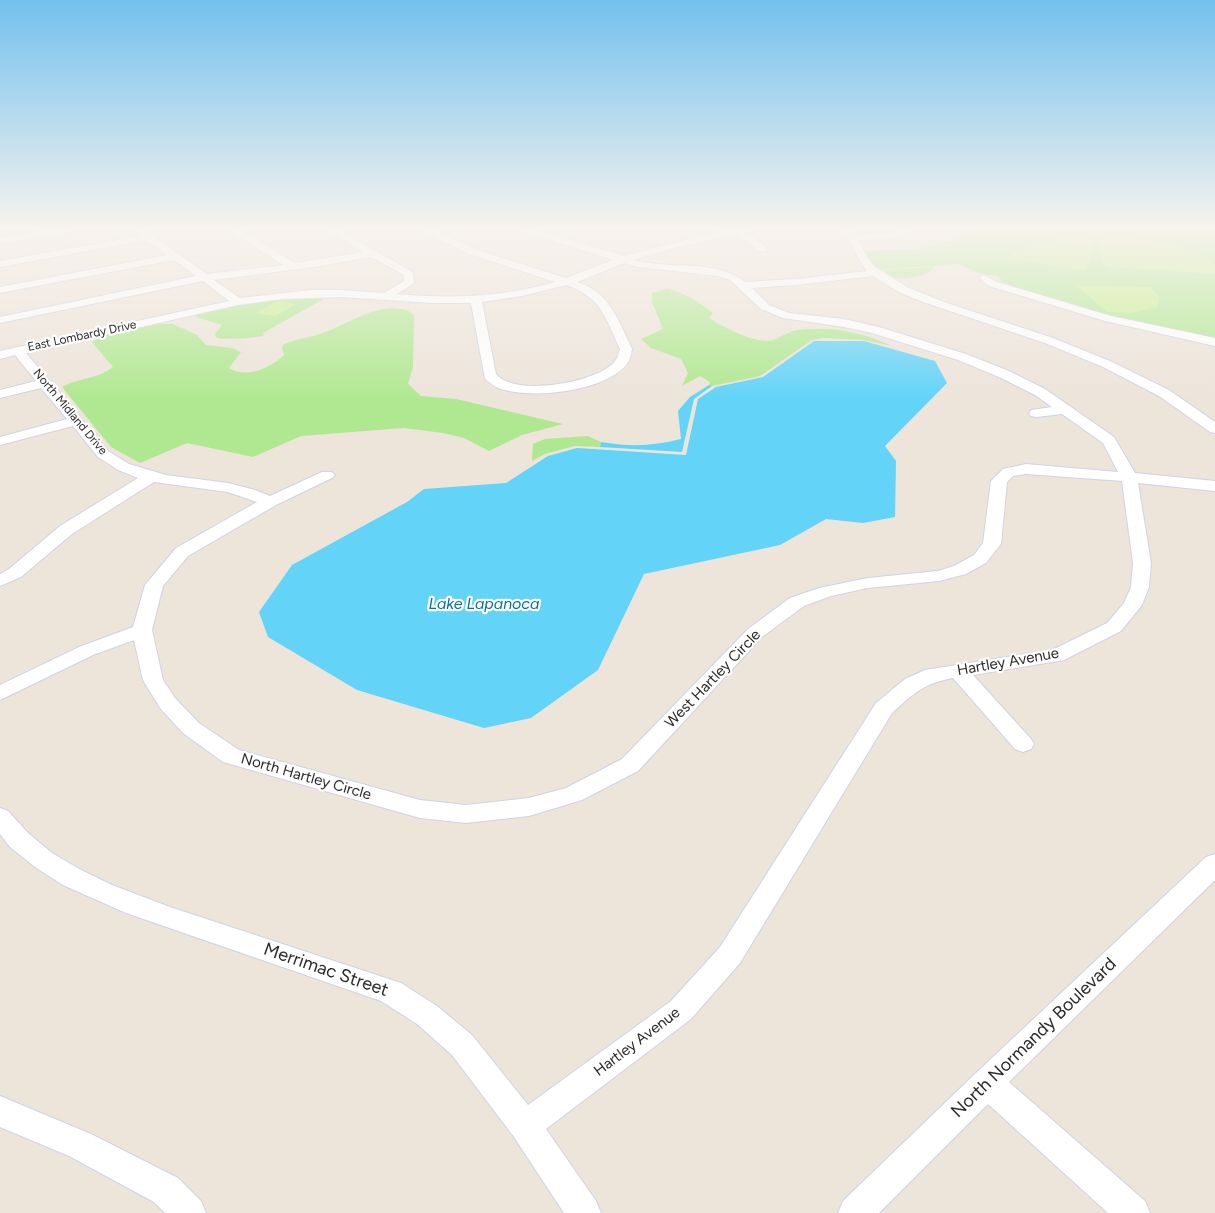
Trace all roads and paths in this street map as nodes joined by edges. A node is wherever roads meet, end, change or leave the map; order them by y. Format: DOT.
graph roads {
  1 [pos="744,285"];
  2 [pos="23,286"];
  3 [pos="167,286"];
  4 [pos="215,286"];
  5 [pos="403,286"];
  6 [pos="552,286"];
  7 [pos="578,286"];
  8 [pos="897,286"];
  9 [pos="998,286"];
  10 [pos="0,290"];
  11 [pos="385,297"];
  12 [pos="476,300"];
  13 [pos="238,302"];
  14 [pos="0,320"];
  15 [pos="1215,342"];
  16 [pos="18,351"];
  17 [pos="0,355"];
  18 [pos="46,383"];
  19 [pos="0,394"];
  20 [pos="1067,409"];
  21 [pos="1036,413"];
  22 [pos="76,421"];
  23 [pos="1215,429"];
  24 [pos="0,441"];
  25 [pos="327,474"];
  26 [pos="1129,477"];
  27 [pos="150,478"];
  28 [pos="1215,486"];
  29 [pos="270,502"];
  30 [pos="0,581"];
  31 [pos="142,630"];
  32 [pos="959,672"];
  33 [pos="0,693"];
  34 [pos="1023,744"];
  35 [pos="420,809"];
  36 [pos="0,817"];
  37 [pos="1215,864"];
  38 [pos="986,1083"];
  39 [pos="0,1111"];
  40 [pos="525,1126"];
  41 [pos="189,1213"];
  42 [pos="584,1213"];
  43 [pos="855,1213"];
  44 [pos="1133,1213"];
  1 -- 20 [label="street, Hartley Avenue"];
  2 -- 10 [label="street"];
  3 -- 14 [label="street"];
  4 -- 13 [label="street"];
  5 -- 11 [label="street"];
  6 -- 12 [label="street, East Lombardy Drive"];
  7 -- 12 [label="street"];
  8 -- 23 [label="street"];
  9 -- 15 [label="street"];
  11 -- 12 [label="street, East Lombardy Drive"];
  11 -- 13 [label="street, East Lombardy Drive"];
  13 -- 16 [label="street, East Lombardy Drive"];
  16 -- 17 [label="street, East Lombardy Drive"];
  16 -- 18 [label="street, North Midland Drive"];
  18 -- 19 [label="street"];
  18 -- 22 [label="street, North Midland Drive"];
  20 -- 21 [label="street"];
  20 -- 26 [label="street, Hartley Avenue"];
  22 -- 24 [label="street"];
  22 -- 27 [label="street, North Midland Drive"];
  25 -- 29 [label="street"];
  26 -- 28 [label="street, West Hartley Circle"];
  26 -- 32 [label="street, Hartley Avenue"];
  26 -- 35 [label="street, West Hartley Circle"];
  27 -- 29 [label="street, North Midland Drive"];
  27 -- 30 [label="street"];
  29 -- 31 [label="street"];
  31 -- 33 [label="street"];
  31 -- 35 [label="street, North Hartley Circle"];
  32 -- 34 [label="street"];
  32 -- 40 [label="street, Hartley Avenue"];
  36 -- 40 [label="street, Merrimac Street"];
  37 -- 38 [label="street, North Normandy Boulevard"];
  38 -- 43 [label="street, North Normandy Boulevard"];
  38 -- 44 [label="street"];
  39 -- 41 [label="street"];
  40 -- 42 [label="street, Merrimac Street"];
}
